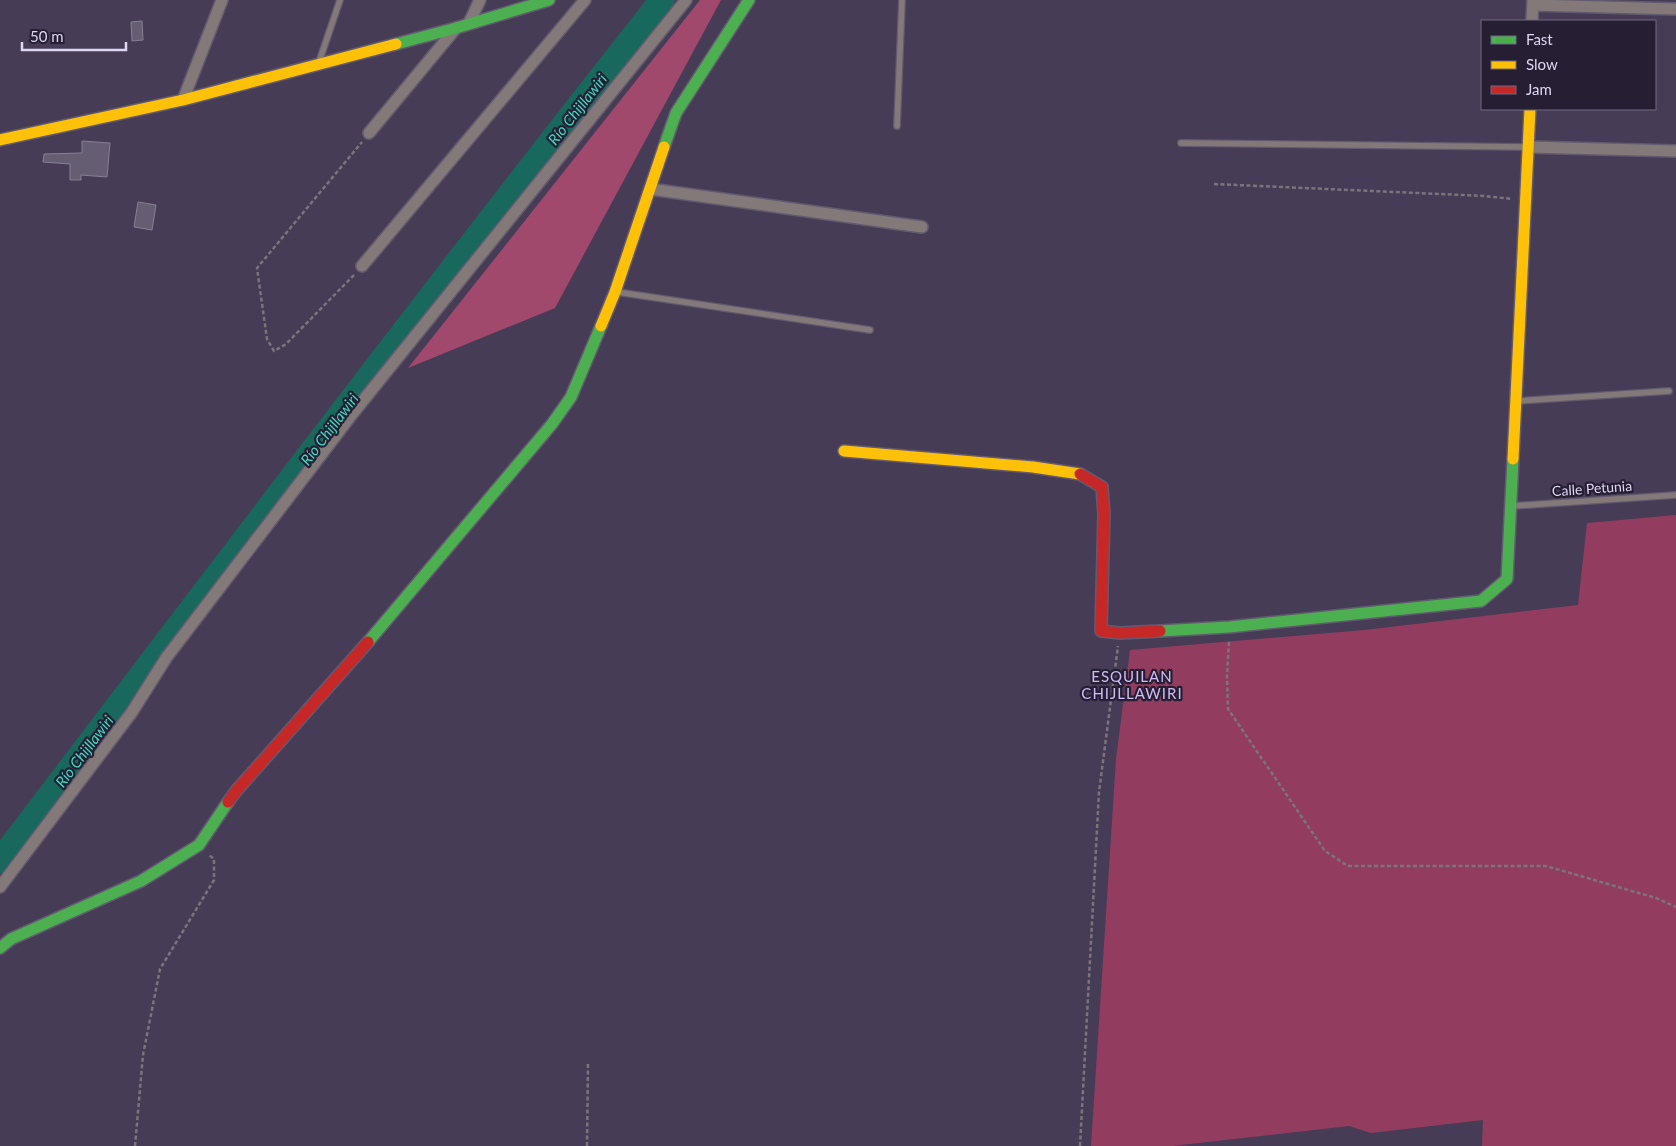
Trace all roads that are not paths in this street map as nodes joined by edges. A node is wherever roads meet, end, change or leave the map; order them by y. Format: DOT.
graph roads {
  1 [pos="222,0"];
  2 [pos="340,0"];
  3 [pos="480,0"];
  4 [pos="550,0"];
  5 [pos="585,0"];
  6 [pos="686,0"];
  7 [pos="749,0"];
  8 [pos="902,0"];
  9 [pos="1533,3"];
  10 [pos="1676,9"];
  11 [pos="1532,20"];
  12 [pos="469,23"];
  13 [pos="456,28"];
  14 [pos="318,64"];
  15 [pos="183,100"];
  16 [pos="1530,110"];
  17 [pos="897,126"];
  18 [pos="369,133"];
  19 [pos="0,140"];
  20 [pos="1182,143"];
  21 [pos="1529,147"];
  22 [pos="1676,151"];
  23 [pos="650,189"];
  24 [pos="922,227"];
  25 [pos="362,266"];
  26 [pos="615,292"];
  27 [pos="870,330"];
  28 [pos="1669,391"];
  29 [pos="1515,401"];
  30 [pos="844,450"];
  31 [pos="1676,496"];
  32 [pos="1510,506"];
  33 [pos="0,887"];
  34 [pos="0,948"];
  1 -- 15 [label="street"];
  2 -- 14 [label="lane"];
  3 -- 12 [label="street"];
  4 -- 12 [label="street"];
  5 -- 25 [label="street"];
  6 -- 33 [label="street"];
  7 -- 23 [label="street"];
  8 -- 17 [label="lane"];
  9 -- 10 [label="street"];
  9 -- 11 [label="street"];
  12 -- 13 [label="street"];
  13 -- 14 [label="street"];
  13 -- 18 [label="street"];
  14 -- 15 [label="street"];
  15 -- 19 [label="street"];
  16 -- 21 [label="street"];
  20 -- 21 [label="lane"];
  21 -- 22 [label="street"];
  21 -- 29 [label="street"];
  23 -- 24 [label="street"];
  23 -- 26 [label="street"];
  26 -- 27 [label="lane"];
  26 -- 34 [label="street"];
  28 -- 29 [label="lane"];
  29 -- 32 [label="street"];
  30 -- 32 [label="street"];
  31 -- 32 [label="lane, Calle Petunia"];
}
